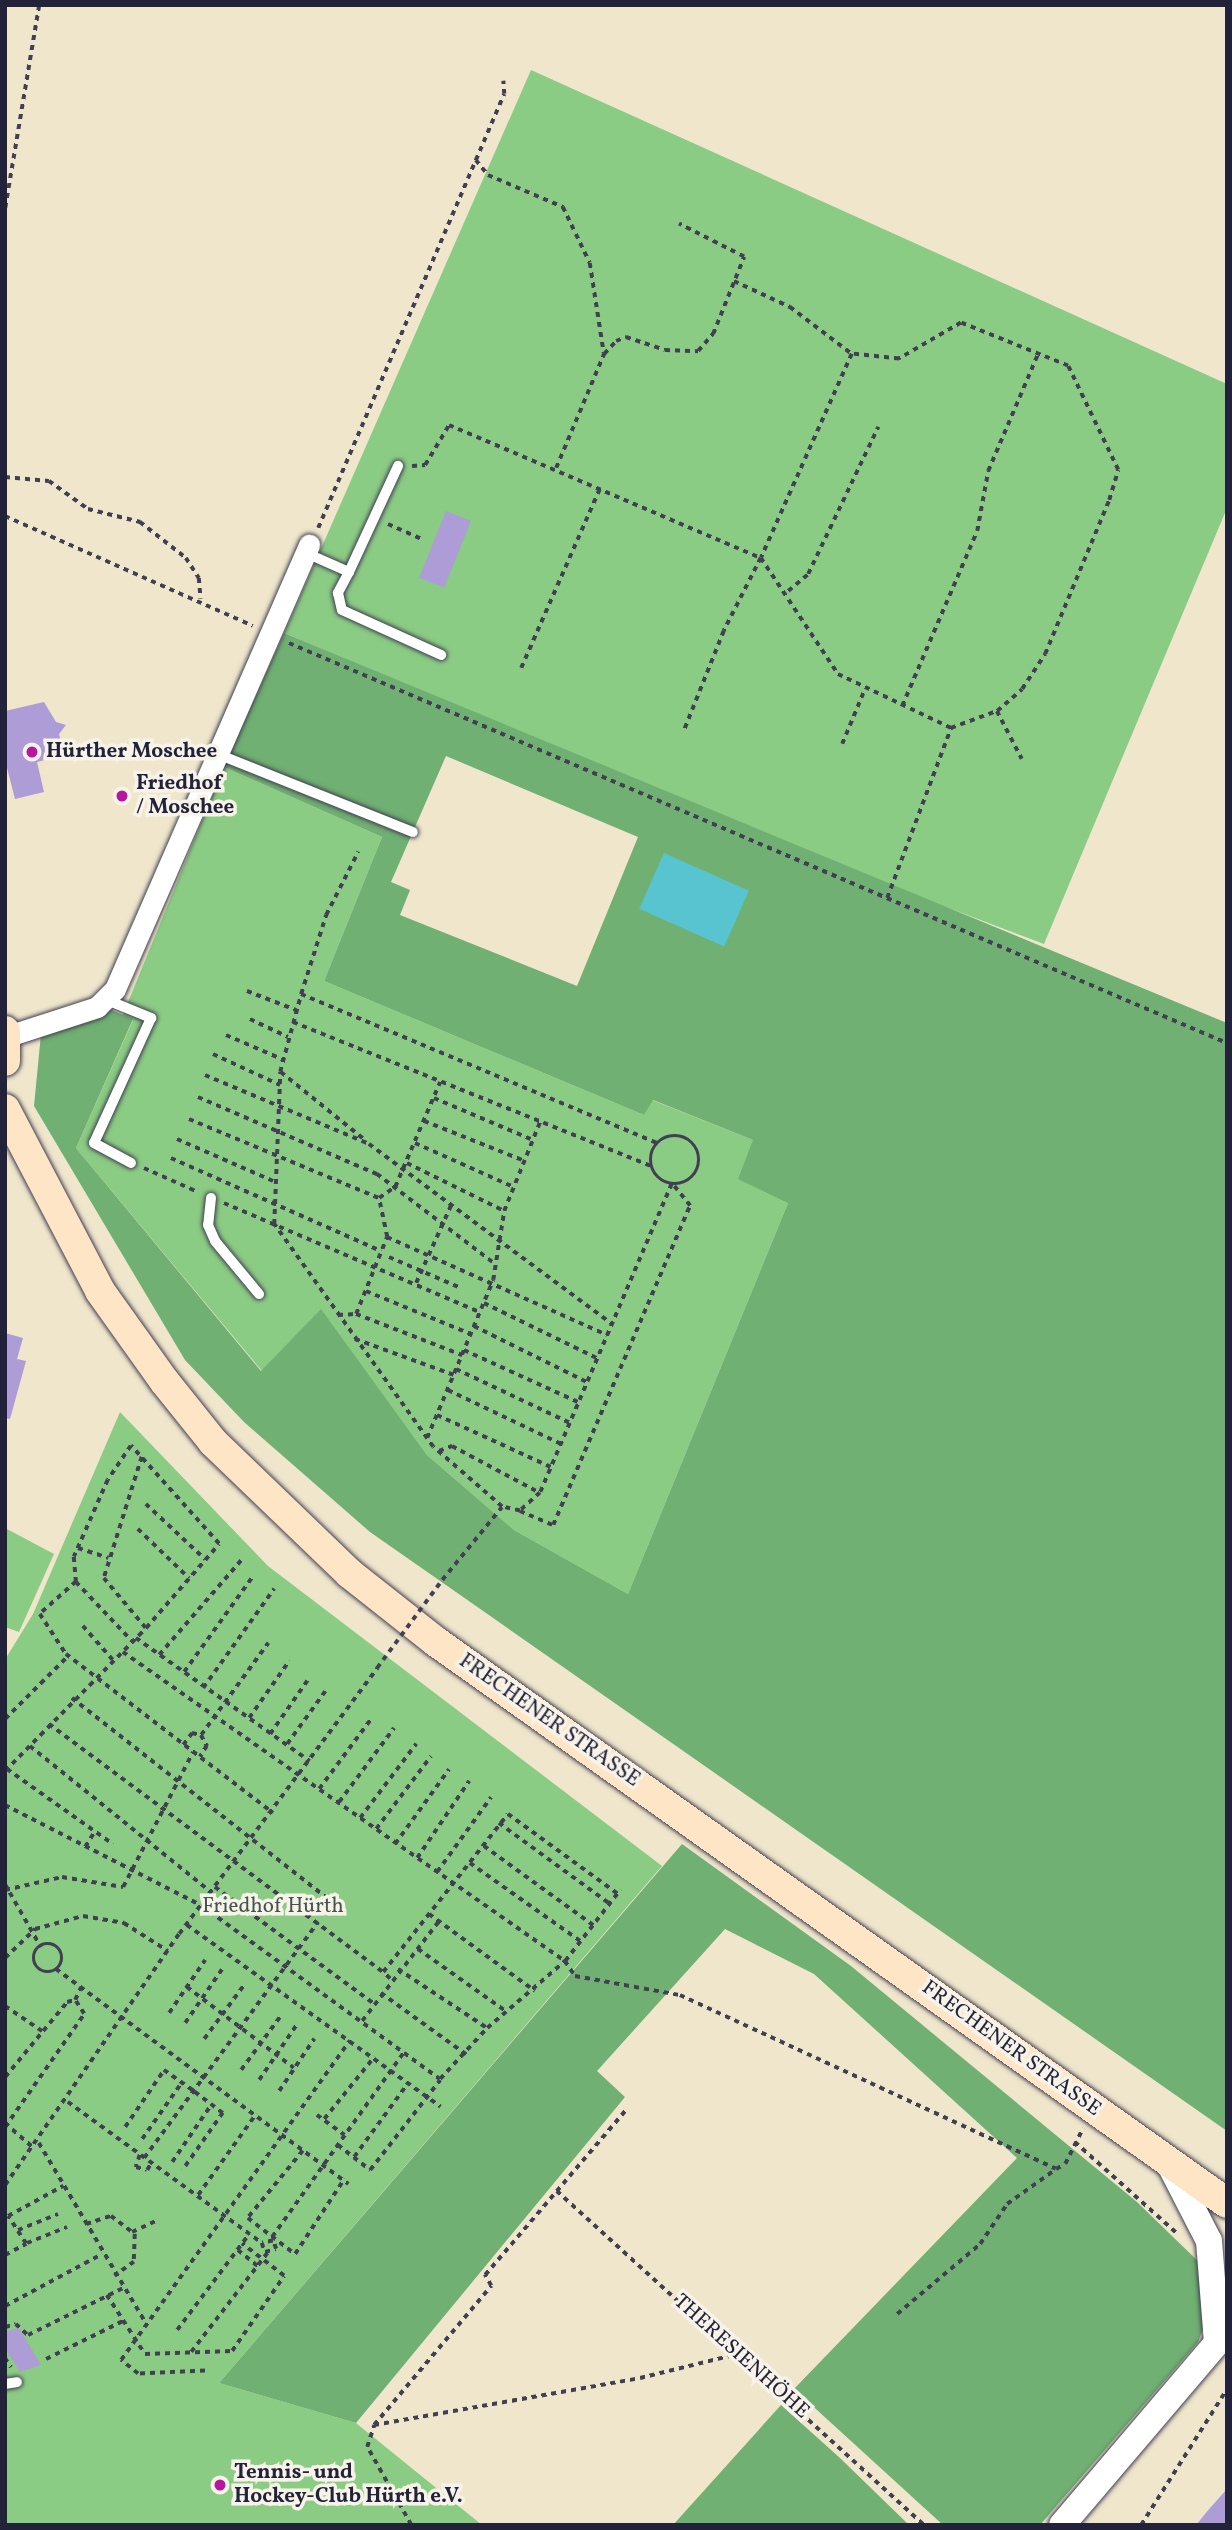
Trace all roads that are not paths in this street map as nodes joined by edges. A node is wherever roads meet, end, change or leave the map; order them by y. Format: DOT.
graph roads {
  1 [pos="398,466"];
  2 [pos="307,549"];
  3 [pos="349,572"];
  4 [pos="441,654"];
  5 [pos="214,752"];
  6 [pos="413,832"];
  7 [pos="107,1000"];
  8 [pos="6,1043"];
  9 [pos="5,1109"];
  10 [pos="131,1163"];
  11 [pos="211,1198"];
  12 [pos="259,1294"];
  13 [pos="1171,2166"];
  14 [pos="1227,2203"];
  15 [pos="1222,2337"];
  16 [pos="1062,2525"];
  1 -- 3 [label="lane"];
  2 -- 3 [label="lane"];
  2 -- 5 [label="street"];
  3 -- 4 [label="lane"];
  5 -- 6 [label="lane"];
  5 -- 7 [label="street"];
  7 -- 8 [label="street"];
  7 -- 10 [label="lane"];
  9 -- 13 [label="main road, FRECHENER STRASSE"];
  11 -- 12 [label="lane"];
  13 -- 14 [label="main road, FRECHENER STRASSE"];
  13 -- 15 [label="street"];
  15 -- 16 [label="street"];
}
